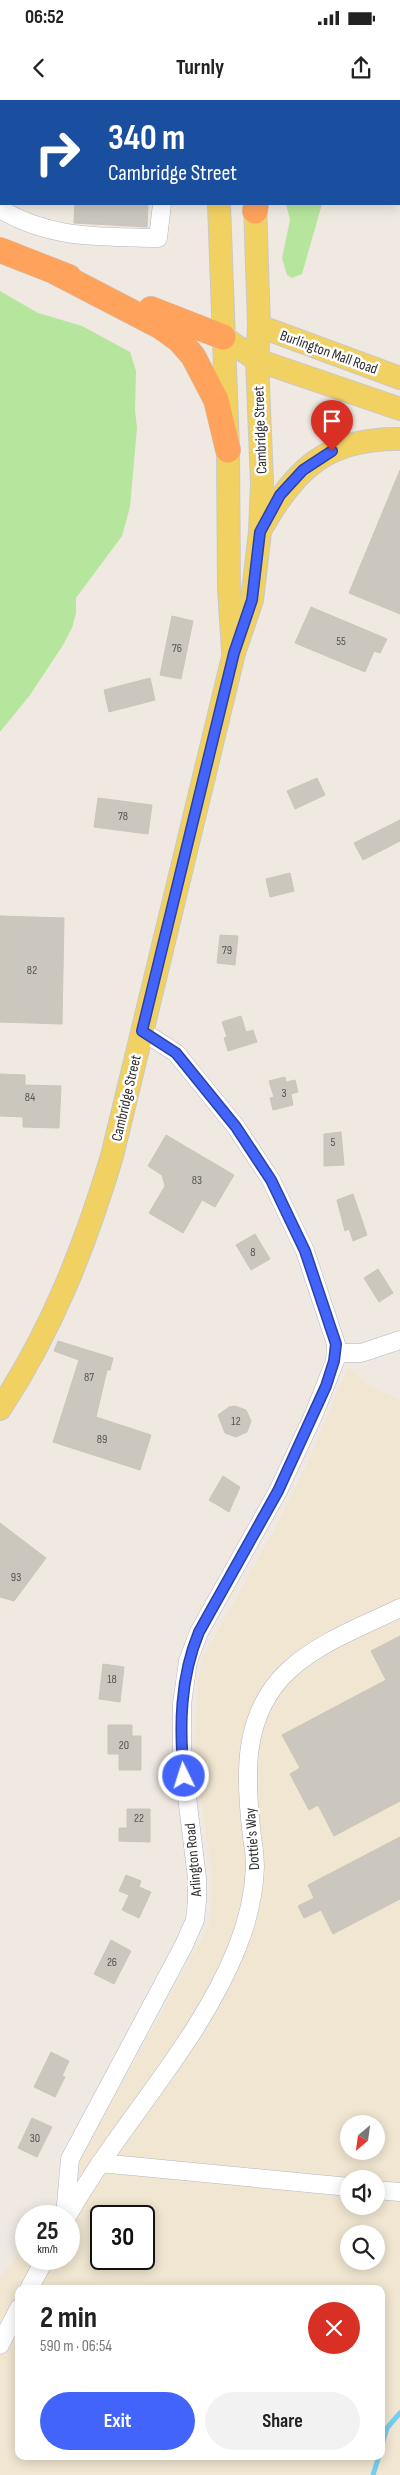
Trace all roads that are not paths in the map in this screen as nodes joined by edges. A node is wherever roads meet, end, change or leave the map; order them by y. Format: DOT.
graph roads {
  1 [pos="162,205"];
  2 [pos="219,205"];
  3 [pos="256,206"];
  4 [pos="0,209"];
  5 [pos="0,250"];
  6 [pos="55,272"];
  7 [pos="259,326"];
  8 [pos="223,337"];
  9 [pos="257,360"];
  10 [pos="400,378"];
  11 [pos="400,409"];
  12 [pos="400,439"];
  13 [pos="228,450"];
  14 [pos="260,532"];
  15 [pos="234,653"];
  16 [pos="142,1031"];
  17 [pos="400,1340"];
  18 [pos="336,1353"];
  19 [pos="0,1409"];
  20 [pos="400,1608"];
  21 [pos="100,2163"];
  22 [pos="340,2186"];
  23 [pos="385,2191"];
  24 [pos="400,2192"];
  25 [pos="67,2205"];
  26 [pos="73,2205"];
  27 [pos="39,2270"];
  28 [pos="31,2285"];
  29 [pos="15,2316"];
  30 [pos="0,2345"];
  1 -- 4 [label="street"];
  2 -- 8 [label="main road, Cambridge Street"];
  3 -- 7 [label="main road, Cambridge Street"];
  5 -- 6 [label="highway"];
  6 -- 8 [label="highway"];
  6 -- 13 [label="highway"];
  7 -- 8 [label="main road"];
  7 -- 9 [label="main road, Cambridge Street"];
  7 -- 10 [label="main road, Burlington Mall Road"];
  8 -- 9 [label="main road, Burlington Mall Road"];
  8 -- 13 [label="main road, Cambridge Street"];
  9 -- 11 [label="main road, Burlington Mall Road"];
  9 -- 14 [label="main road, Cambridge Street"];
  12 -- 14 [label="main road"];
  13 -- 15 [label="main road, Cambridge Street"];
  14 -- 15 [label="main road, Cambridge Street"];
  15 -- 16 [label="main road, Cambridge Street"];
  16 -- 18 [label="street, Arlington Road"];
  16 -- 19 [label="main road, Cambridge Street"];
  17 -- 18 [label="street"];
  18 -- 25 [label="street, Arlington Road"];
  20 -- 21 [label="street, Dottie's Way"];
  21 -- 22 [label="street"];
  21 -- 26 [label="street, Dottie's Way"];
  23 -- 24 [label="street"];
  27 -- 28 [label="street"];
  29 -- 30 [label="street"];
}
